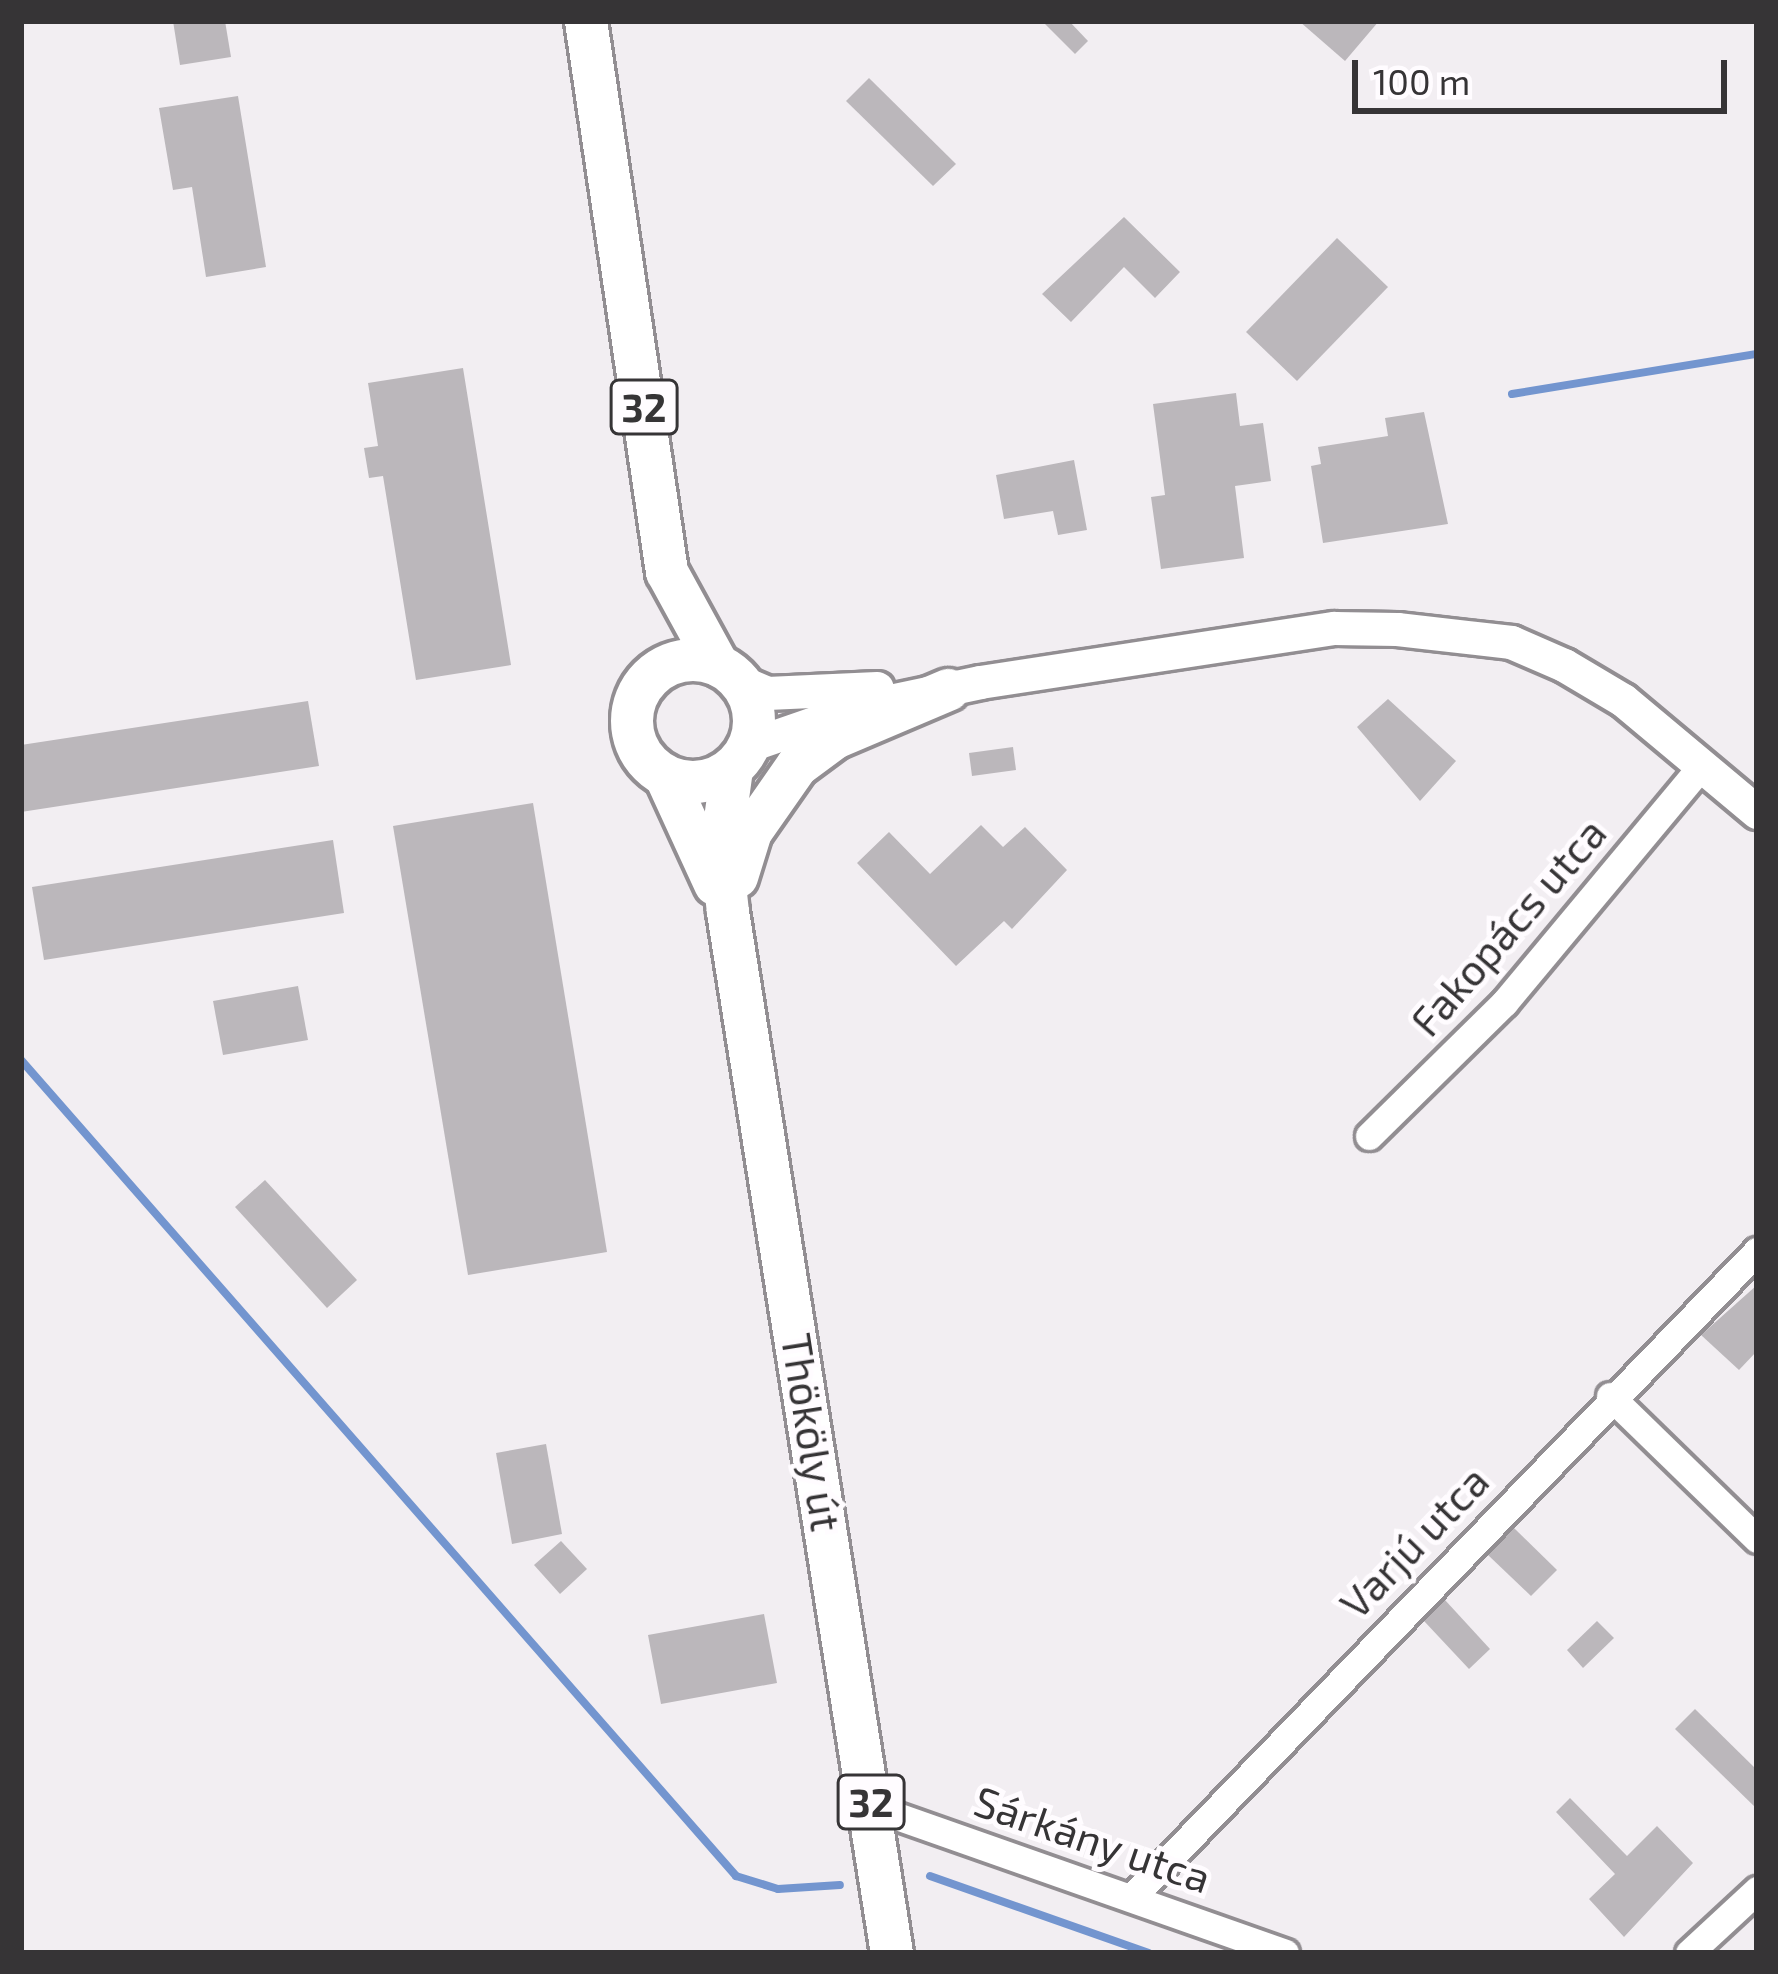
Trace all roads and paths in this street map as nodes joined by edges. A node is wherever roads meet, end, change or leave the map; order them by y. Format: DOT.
graph roads {
  1 [pos="586,21"];
  2 [pos="668,572"];
  3 [pos="729,673"];
  4 [pos="649,677"];
  5 [pos="964,686"];
  6 [pos="741,757"];
  7 [pos="1702,764"];
  8 [pos="666,777"];
  9 [pos="1757,812"];
  10 [pos="728,912"];
  11 [pos="1369,1136"];
  12 [pos="1757,1251"];
  13 [pos="1610,1396"];
  14 [pos="1757,1539"];
  15 [pos="872,1807"];
  16 [pos="1757,1890"];
  17 [pos="1135,1894"];
  18 [pos="892,1953"];
  19 [pos="1285,1953"];
  20 [pos="1689,1953"];
  1 -- 2 [label="main road, 32"];
  2 -- 3 [label="main road, 32"];
  2 -- 4 [label="main road, 32"];
  3 -- 4 [label="main road"];
  3 -- 5 [label="street"];
  3 -- 6 [label="main road, Thököly út / 32"];
  4 -- 8 [label="main road, Thököly út / 32"];
  5 -- 6 [label="street"];
  5 -- 7 [label="street"];
  5 -- 10 [label="main road"];
  6 -- 8 [label="main road"];
  6 -- 10 [label="main road, Thököly út / 32"];
  7 -- 9 [label="street"];
  7 -- 11 [label="street, Fakopács utca"];
  8 -- 10 [label="main road, Thököly út / 32"];
  10 -- 15 [label="main road, Thököly út / 32"];
  12 -- 13 [label="street, Varjú utca"];
  13 -- 14 [label="street"];
  13 -- 17 [label="street, Varjú utca"];
  15 -- 17 [label="street, Sárkány utca"];
  15 -- 18 [label="main road, Thököly út / 32"];
  16 -- 20 [label="street"];
  17 -- 19 [label="street, Sárkány utca"];
}
